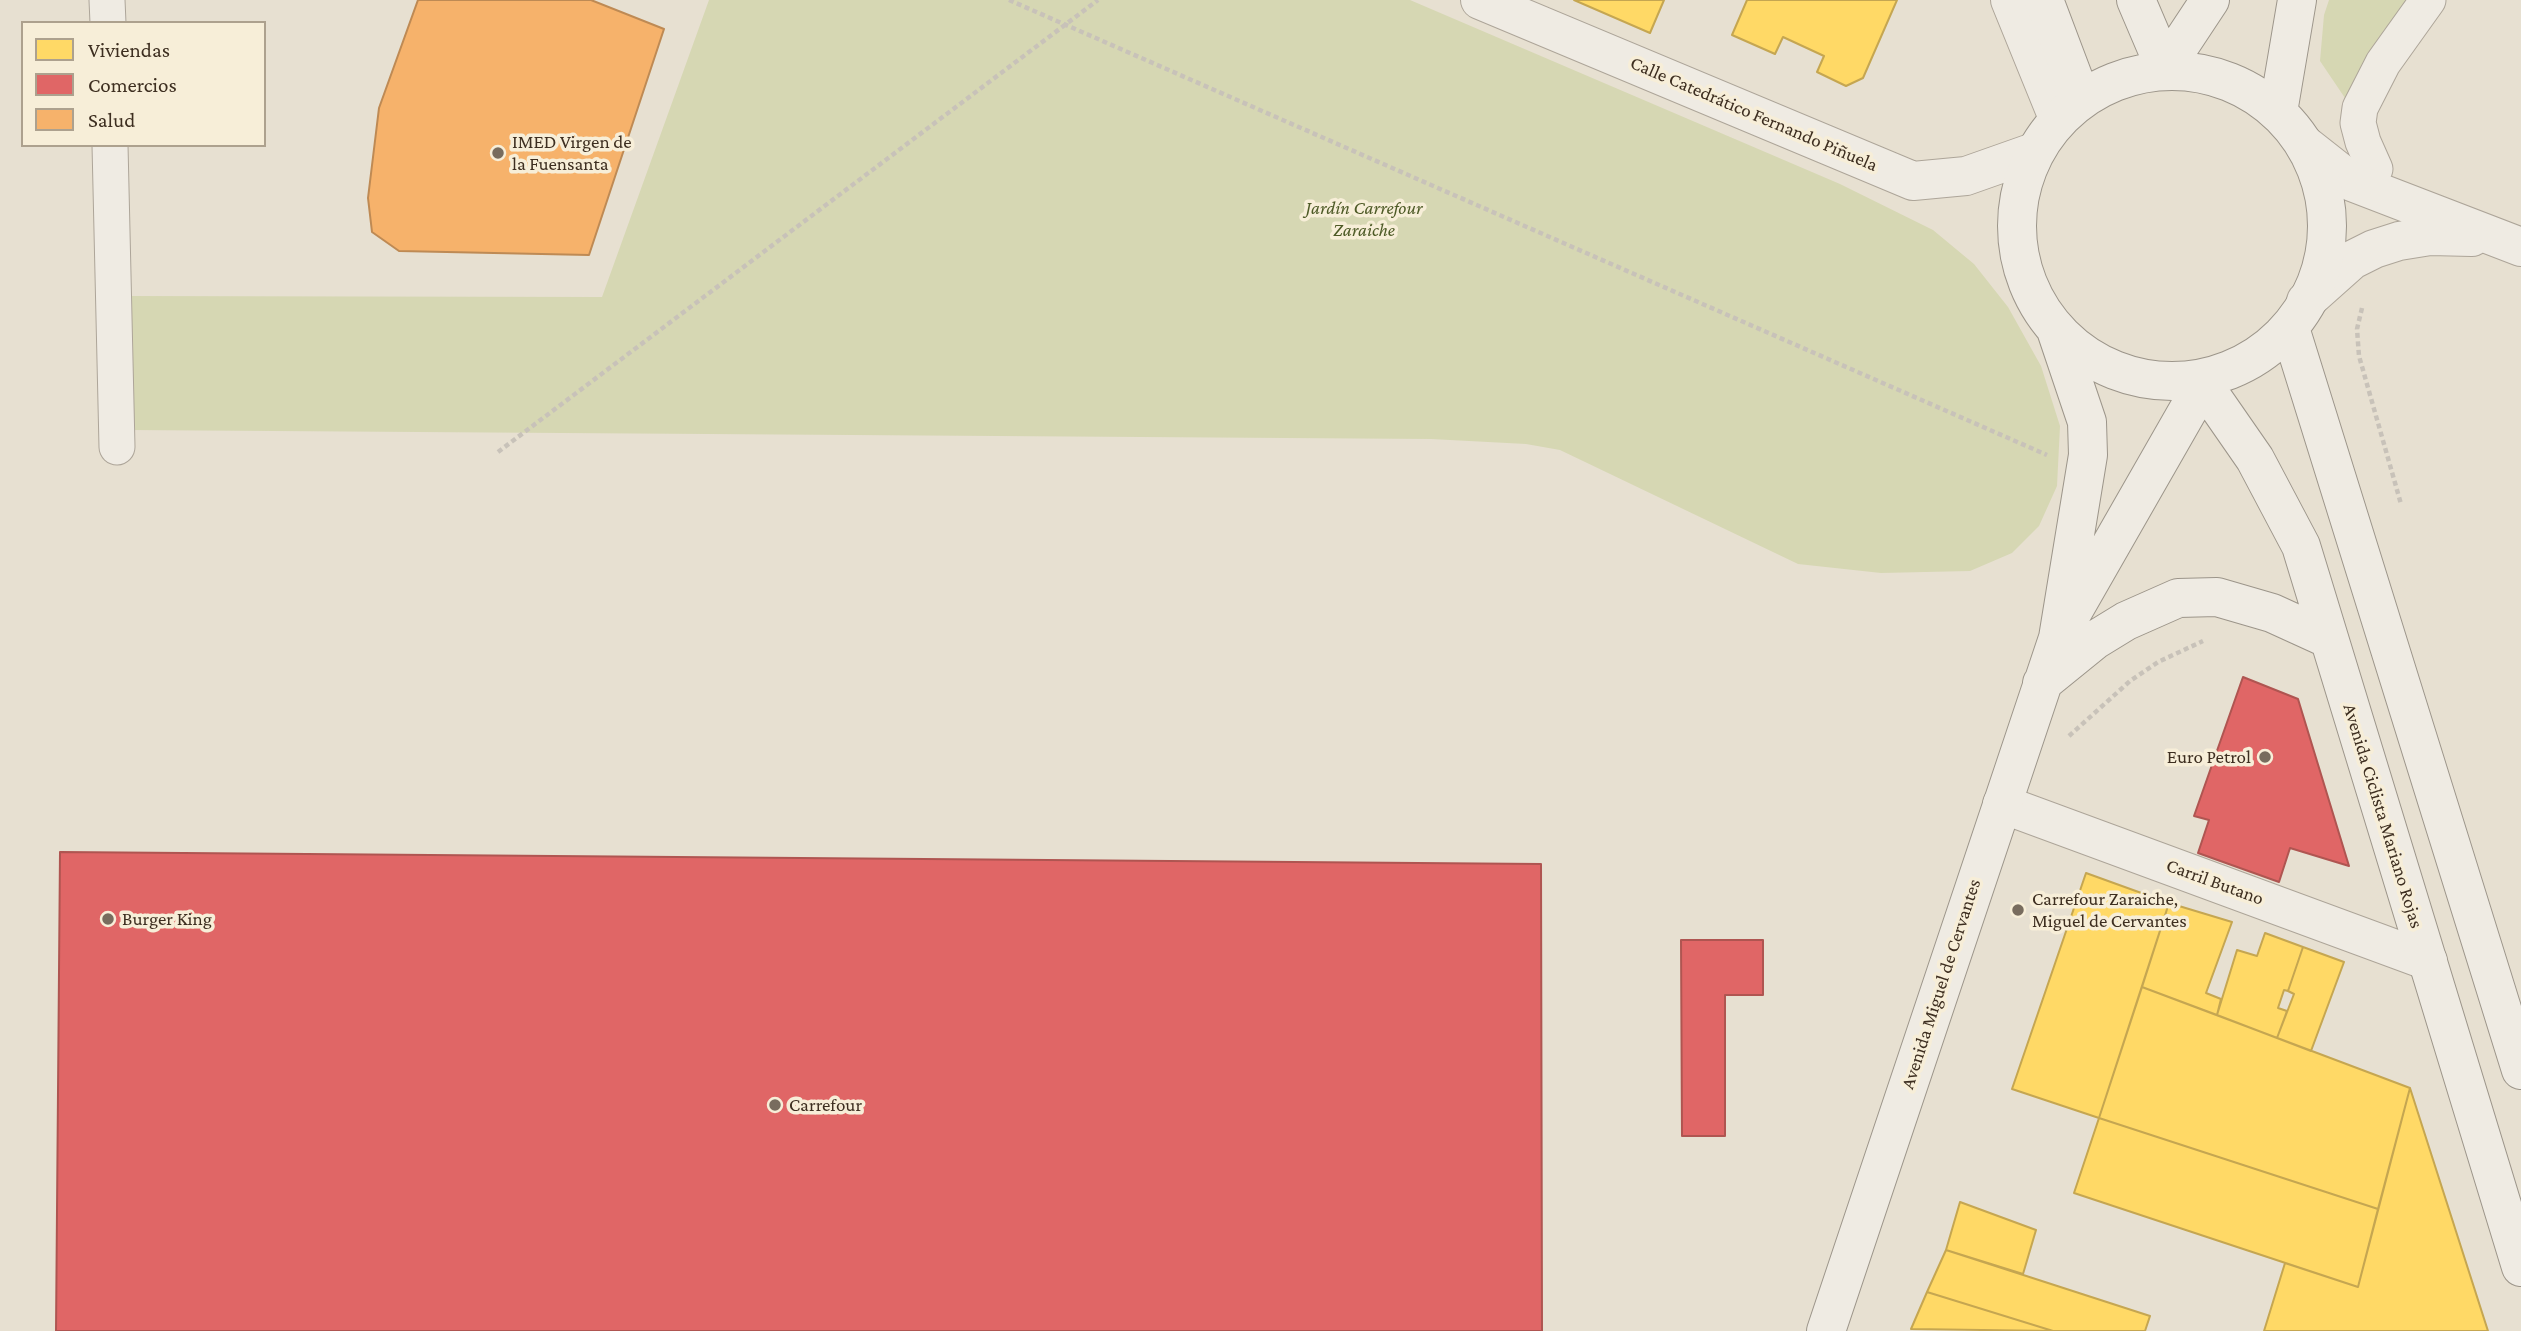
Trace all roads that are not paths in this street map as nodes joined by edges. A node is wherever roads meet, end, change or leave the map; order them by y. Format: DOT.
graph roads {
  1 [pos="107,0"];
  2 [pos="1480,0"];
  3 [pos="2010,0"];
  4 [pos="2044,0"];
  5 [pos="2136,0"];
  6 [pos="2210,0"];
  7 [pos="2297,0"];
  8 [pos="2428,0"];
  9 [pos="108,21"];
  10 [pos="2165,68"];
  11 [pos="2070,108"];
  12 [pos="2278,112"];
  13 [pos="2305,145"];
  14 [pos="110,147"];
  15 [pos="2034,152"];
  16 [pos="2375,169"];
  17 [pos="2506,242"];
  18 [pos="2298,315"];
  19 [pos="2056,330"];
  20 [pos="2203,384"];
  21 [pos="117,447"];
  22 [pos="2058,638"];
  23 [pos="2329,639"];
  24 [pos="2042,683"];
  25 [pos="2002,804"];
  26 [pos="2428,961"];
  27 [pos="2521,1070"];
  28 [pos="2521,1267"];
  29 [pos="1826,1331"];
  1 -- 9 [label="street"];
  2 -- 15 [label="main road, Calle Catedrático Fernando Piñuela"];
  3 -- 11 [label="main road"];
  4 -- 11 [label="main road"];
  5 -- 10 [label="main road"];
  6 -- 10 [label="main road"];
  7 -- 12 [label="main road"];
  8 -- 16 [label="street"];
  10 -- 11 [label="main road"];
  10 -- 12 [label="main road"];
  11 -- 15 [label="main road"];
  12 -- 13 [label="main road"];
  13 -- 17 [label="main road"];
  13 -- 18 [label="main road"];
  14 -- 21 [label="street"];
  15 -- 19 [label="main road"];
  17 -- 18 [label="main road"];
  18 -- 20 [label="main road"];
  18 -- 27 [label="main road"];
  19 -- 20 [label="main road"];
  19 -- 22 [label="main road, Avenida Miguel de Cervantes"];
  20 -- 22 [label="main road, Avenida Miguel de Cervantes"];
  20 -- 23 [label="main road, Avenida Ciclista Mariano Rojas"];
  22 -- 24 [label="main road, Avenida Miguel de Cervantes"];
  23 -- 24 [label="main road"];
  23 -- 26 [label="main road, Avenida Ciclista Mariano Rojas"];
  24 -- 25 [label="main road, Avenida Miguel de Cervantes"];
  25 -- 26 [label="main road, Carril Butano"];
  25 -- 29 [label="main road, Avenida Miguel de Cervantes"];
  26 -- 28 [label="main road, Avenida Ciclista Mariano Rojas"];
}
